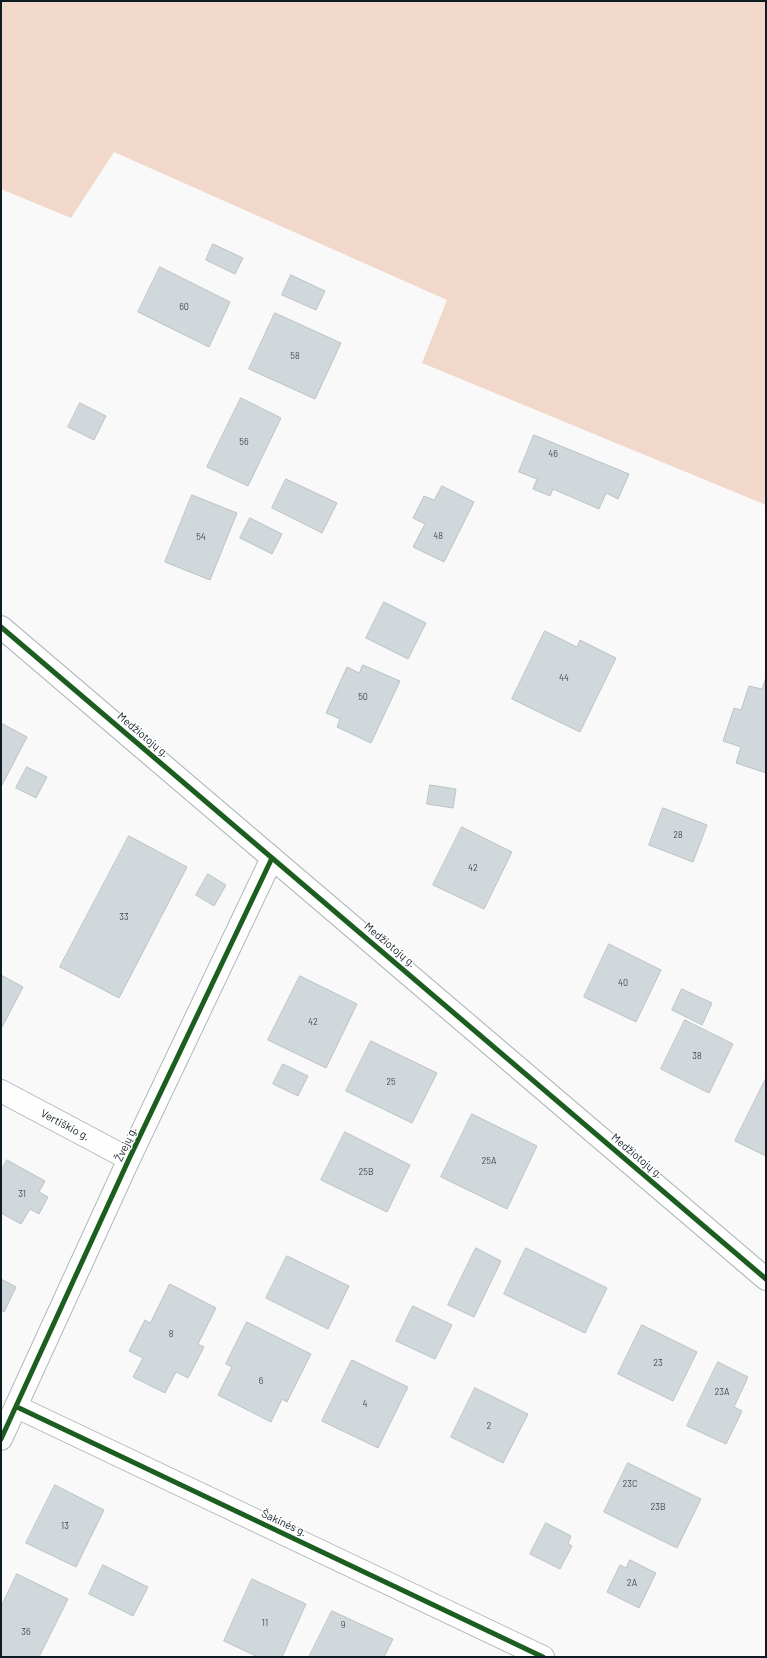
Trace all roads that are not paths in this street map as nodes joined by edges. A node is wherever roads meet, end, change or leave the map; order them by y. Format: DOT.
graph roads {
  1 [pos="1,627"];
  2 [pos="272,858"];
  3 [pos="1,1091"];
  4 [pos="129,1159"];
  5 [pos="766,1279"];
  6 [pos="17,1407"];
  7 [pos="1,1439"];
  8 [pos="543,1657"];
  1 -- 2 [label="street, Medžiotojų g."];
  2 -- 4 [label="street, Žvejų g."];
  2 -- 5 [label="street, Medžiotojų g."];
  3 -- 4 [label="street, Vertiškio g."];
  4 -- 6 [label="street, Žvejų g."];
  6 -- 7 [label="street, Žvejų g."];
  6 -- 8 [label="street, Šakinės g."];
}
